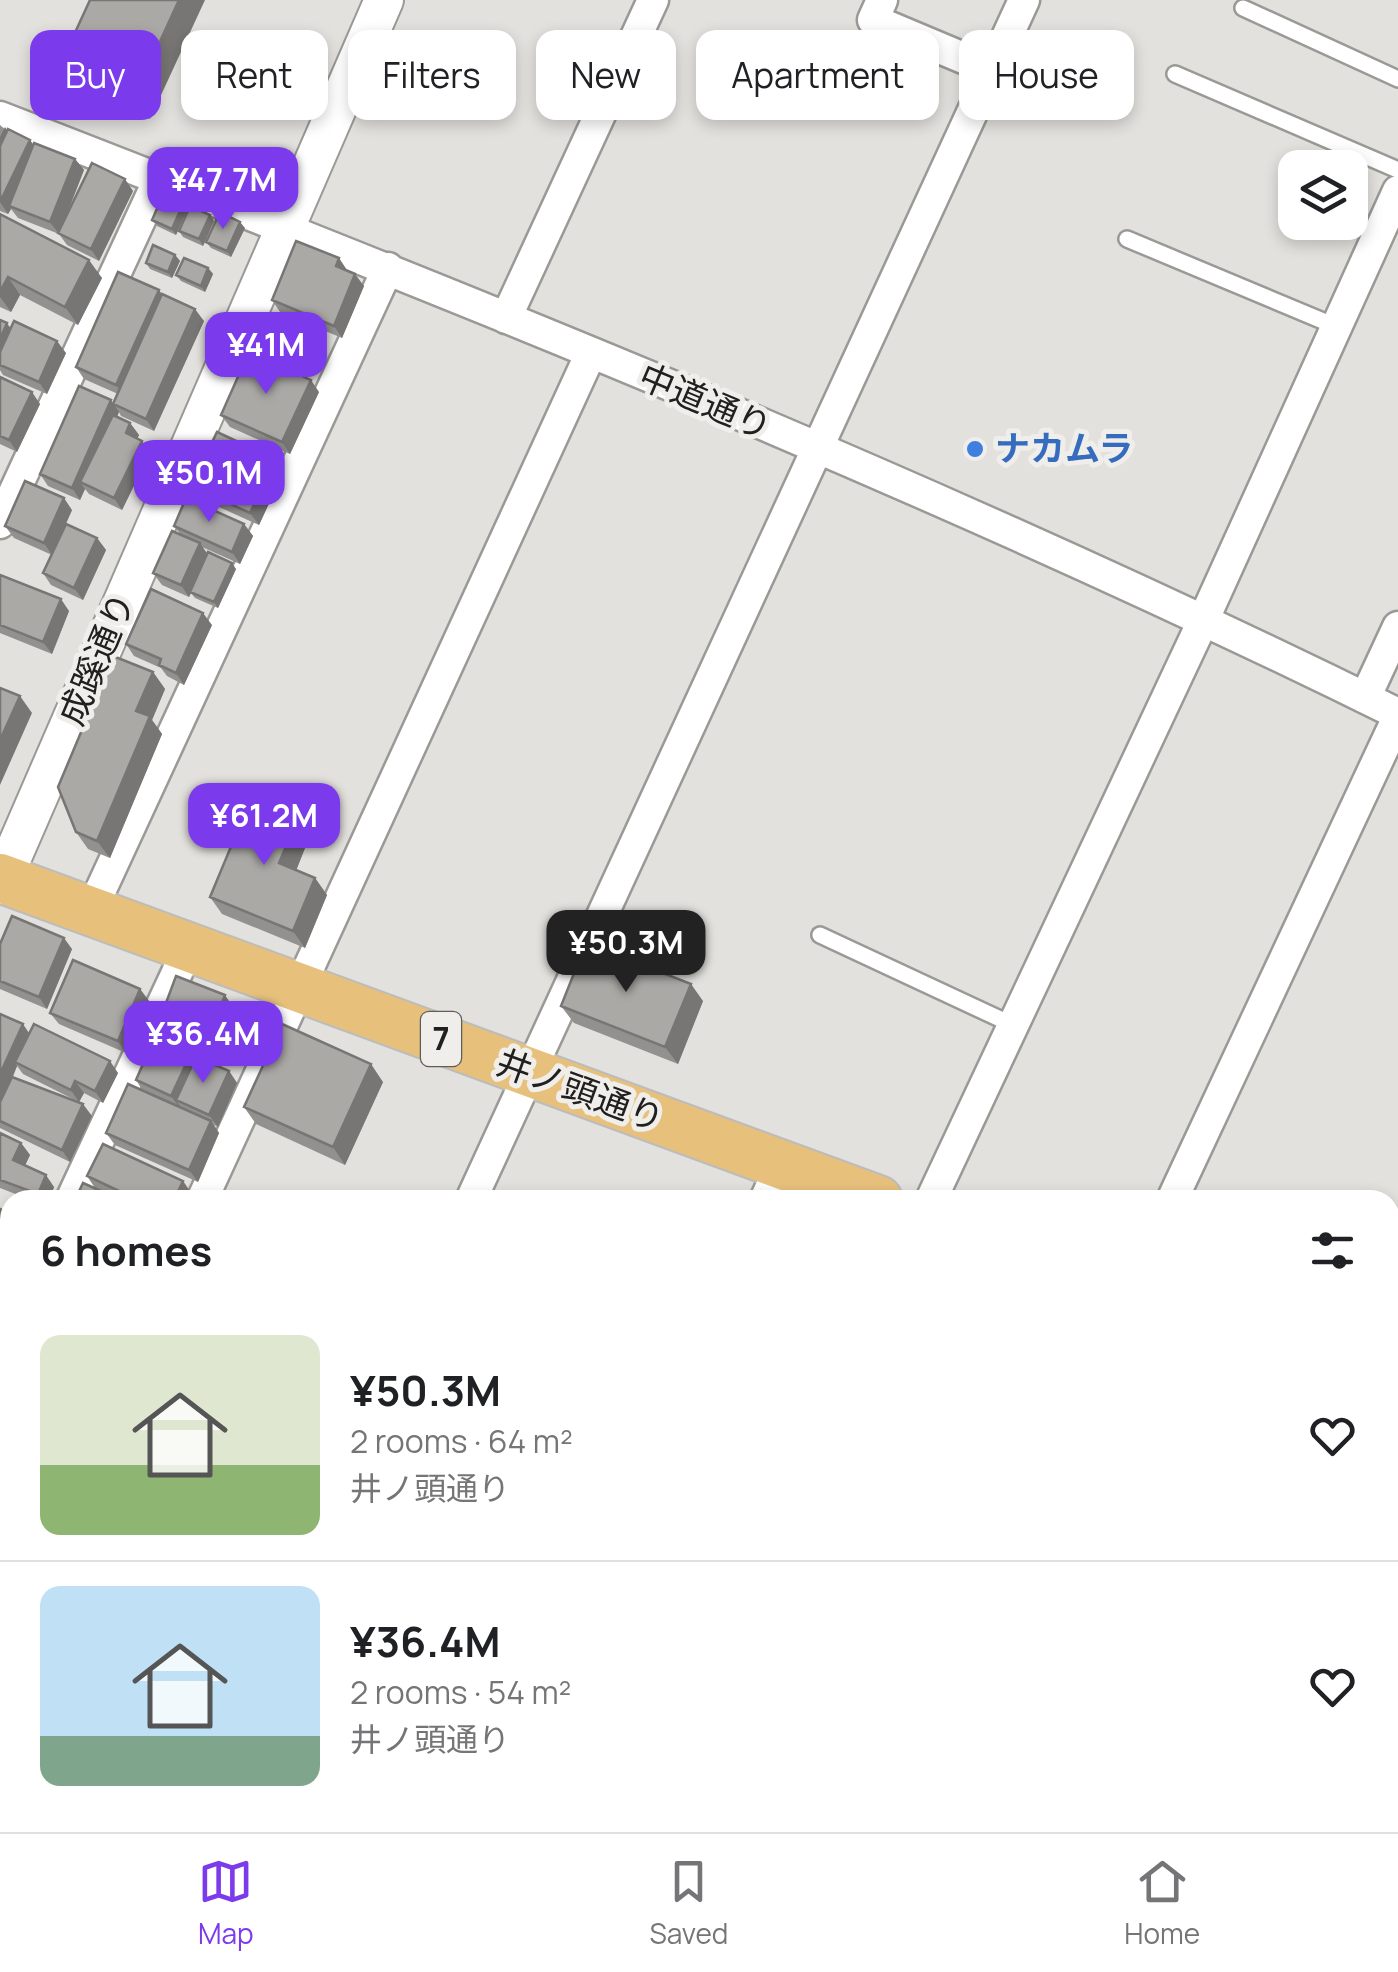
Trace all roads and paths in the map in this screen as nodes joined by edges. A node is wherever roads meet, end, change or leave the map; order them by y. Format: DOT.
graph roads {
  1 [pos="384,0"];
  2 [pos="653,0"];
  3 [pos="882,0"];
  4 [pos="1024,0"];
  5 [pos="1243,8"];
  6 [pos="1010,30"];
  7 [pos="959,56"];
  8 [pos="1176,74"];
  9 [pos="1398,79"];
  10 [pos="0,117"];
  11 [pos="969,120"];
  12 [pos="1398,170"];
  13 [pos="159,178"];
  14 [pos="1398,191"];
  15 [pos="281,228"];
  16 [pos="1127,239"];
  17 [pos="388,268"];
  18 [pos="506,318"];
  19 [pos="1336,326"];
  20 [pos="590,354"];
  21 [pos="817,448"];
  22 [pos="0,523"];
  23 [pos="1203,621"];
  24 [pos="1398,627"];
  25 [pos="1365,698"];
  26 [pos="1398,715"];
  27 [pos="1,881"];
  28 [pos="91,911"];
  29 [pos="820,935"];
  30 [pos="188,949"];
  31 [pos="300,988"];
  32 [pos="1013,1025"];
  33 [pos="529,1072"];
  34 [pos="773,1183"];
  35 [pos="76,1190"];
  36 [pos="207,1190"];
  37 [pos="476,1190"];
  38 [pos="816,1190"];
  39 [pos="936,1190"];
  40 [pos="1177,1190"];
  1 -- 15 [label="street, 成蹊通り"];
  2 -- 18 [label="street"];
  3 -- 7 [label="street"];
  4 -- 6 [label="street"];
  5 -- 9 [label="lane"];
  8 -- 12 [label="lane"];
  10 -- 13 [label="street, 中道通り"];
  11 -- 21 [label="street"];
  13 -- 15 [label="street, 中道通り"];
  13 -- 22 [label="street"];
  14 -- 19 [label="street"];
  15 -- 17 [label="street, 中道通り"];
  15 -- 27 [label="street, 成蹊通り"];
  16 -- 19 [label="lane"];
  17 -- 18 [label="street, 中道通り"];
  17 -- 28 [label="street"];
  18 -- 20 [label="street, 中道通り"];
  19 -- 23 [label="street"];
  20 -- 21 [label="street, 中道通り"];
  20 -- 31 [label="street"];
  21 -- 23 [label="street, 中道通り"];
  21 -- 33 [label="street"];
  23 -- 25 [label="street, 中道通り"];
  23 -- 32 [label="street"];
  24 -- 25 [label="street"];
  25 -- 26 [label="street, 中道通り"];
  26 -- 40 [label="street"];
  27 -- 28 [label="main road, 井ノ頭通り / 7"];
  28 -- 30 [label="main road, 井ノ頭通り / 7"];
  29 -- 32 [label="lane"];
  30 -- 31 [label="main road, 井ノ頭通り / 7"];
  30 -- 35 [label="street"];
  31 -- 33 [label="main road, 井ノ頭通り / 7"];
  31 -- 36 [label="street"];
  32 -- 39 [label="street"];
  33 -- 34 [label="main road, 井ノ頭通り / 7"];
  33 -- 37 [label="street"];
  34 -- 38 [label="main road, 井ノ頭通り / 7"];
}
